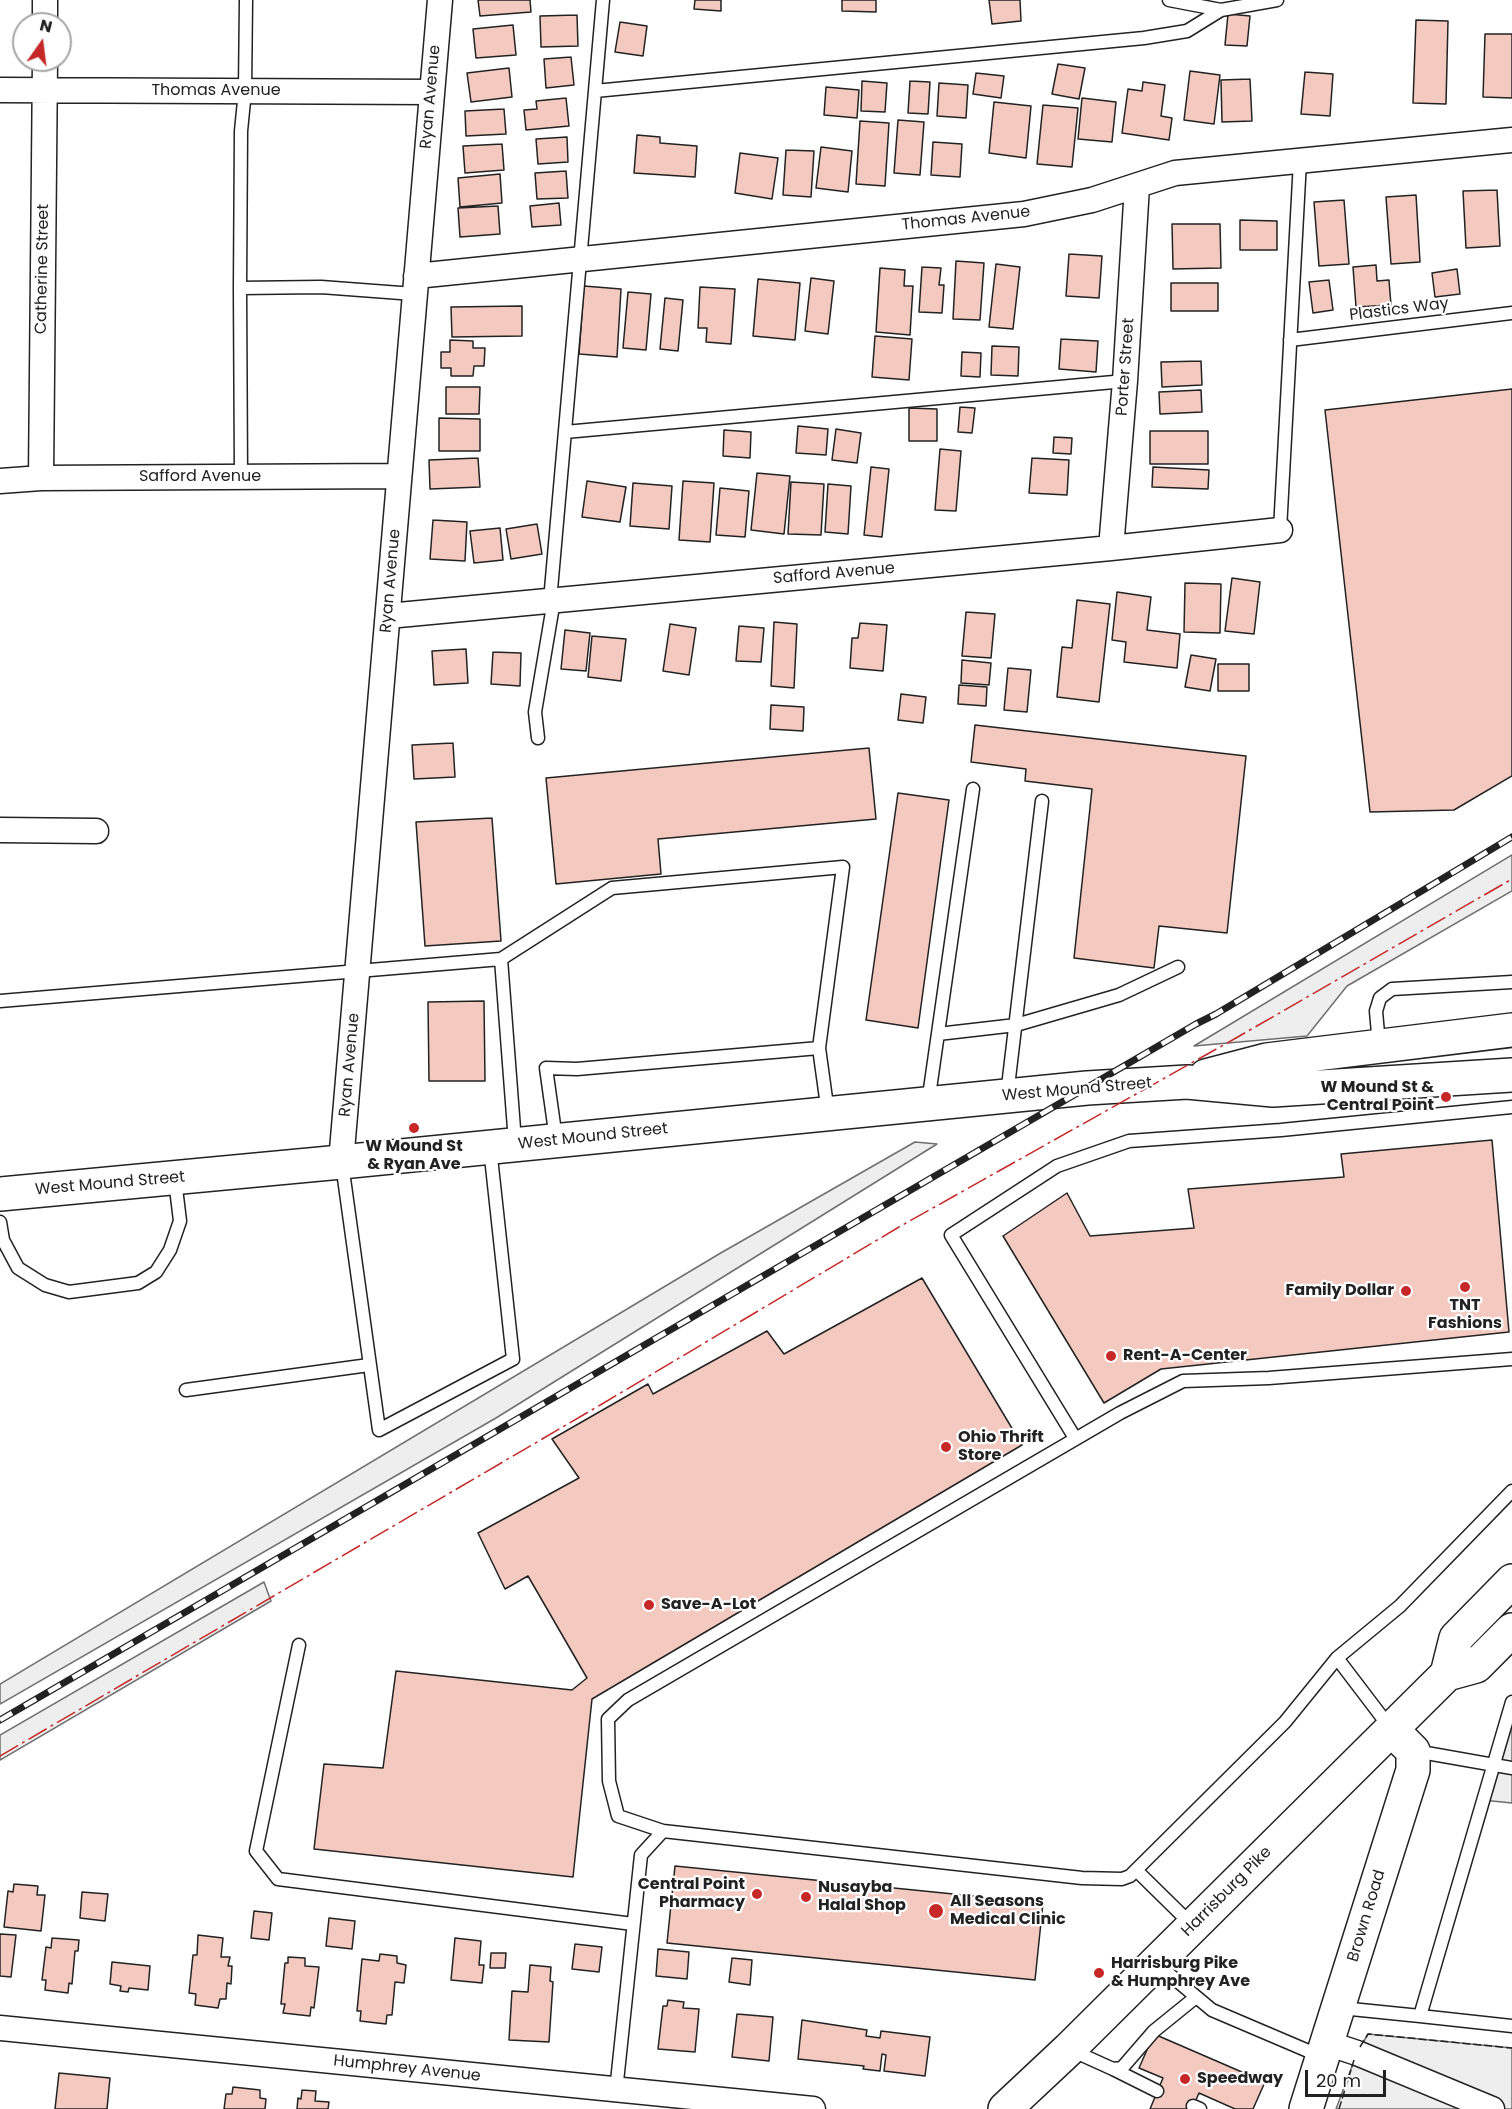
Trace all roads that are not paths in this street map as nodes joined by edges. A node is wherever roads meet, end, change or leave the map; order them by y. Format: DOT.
graph roads {
  1 [pos="246,0"];
  2 [pos="440,0"];
  3 [pos="603,0"];
  4 [pos="1168,0"];
  5 [pos="1278,0"];
  6 [pos="1221,10"];
  7 [pos="45,72"];
  8 [pos="0,90"];
  9 [pos="45,90"];
  10 [pos="245,91"];
  11 [pos="595,91"];
  12 [pos="432,92"];
  13 [pos="1512,140"];
  14 [pos="1300,161"];
  15 [pos="1137,186"];
  16 [pos="580,259"];
  17 [pos="415,285"];
  18 [pos="240,288"];
  19 [pos="1512,313"];
  20 [pos="1290,340"];
  21 [pos="1125,381"];
  22 [pos="565,432"];
  23 [pos="399,476"];
  24 [pos="241,477"];
  25 [pos="41,478"];
  26 [pos="0,481"];
  27 [pos="1280,530"];
  28 [pos="1111,548"];
  29 [pos="552,600"];
  30 [pos="388,616"];
  31 [pos="538,738"];
  32 [pos="973,789"];
  33 [pos="1042,801"];
  34 [pos="0,830"];
  35 [pos="96,831"];
  36 [pos="501,959"];
  37 [pos="1178,967"];
  38 [pos="358,972"];
  39 [pos="1512,982"];
  40 [pos="0,1001"];
  41 [pos="1016,1026"];
  42 [pos="1512,1030"];
  43 [pos="938,1034"];
  44 [pos="1379,1046"];
  45 [pos="819,1048"];
  46 [pos="1512,1075"];
  47 [pos="1187,1082"];
  48 [pos="1007,1096"];
  49 [pos="928,1104"];
  50 [pos="1512,1107"];
  51 [pos="828,1114"];
  52 [pos="556,1141"];
  53 [pos="502,1146"];
  54 [pos="341,1162"];
  55 [pos="175,1178"];
  56 [pos="0,1194"];
  57 [pos="0,1222"];
  58 [pos="1512,1359"];
  59 [pos="369,1365"];
  60 [pos="186,1390"];
  61 [pos="1076,1438"];
  62 [pos="1512,1491"];
  63 [pos="1512,1581"];
  64 [pos="1512,1630"];
  65 [pos="299,1645"];
  66 [pos="1337,1658"];
  67 [pos="1447,1674"];
  68 [pos="1512,1702"];
  69 [pos="1402,1740"];
  70 [pos="1493,1765"];
  71 [pos="1512,1768"];
  72 [pos="663,1831"];
  73 [pos="1136,1870"];
  74 [pos="633,1924"];
  75 [pos="1193,1926"];
  76 [pos="1156,1963"];
  77 [pos="1196,1997"];
  78 [pos="1338,2007"];
  79 [pos="1420,2016"];
  80 [pos="1512,2026"];
  81 [pos="0,2028"];
  82 [pos="1069,2049"];
  83 [pos="1325,2050"];
  84 [pos="1113,2068"];
  85 [pos="616,2091"];
  86 [pos="1158,2091"];
  87 [pos="813,2109"];
  88 [pos="1005,2109"];
  89 [pos="1306,2109"];
  90 [pos="1492,2109"];
  1 -- 10 [label="lane"];
  2 -- 12 [label="street, Ryan Avenue"];
  3 -- 11 [label="lane"];
  4 -- 6 [label="lane"];
  5 -- 6 [label="lane"];
  6 -- 11 [label="lane"];
  7 -- 9 [label="street, Catherine Street"];
  8 -- 9 [label="street, Thomas Avenue"];
  9 -- 10 [label="street, Thomas Avenue"];
  9 -- 25 [label="street, Catherine Street"];
  10 -- 12 [label="street, Thomas Avenue"];
  10 -- 18 [label="lane"];
  11 -- 16 [label="lane"];
  12 -- 17 [label="street, Ryan Avenue"];
  13 -- 14 [label="street, Thomas Avenue"];
  14 -- 15 [label="street, Thomas Avenue"];
  14 -- 20 [label="lane"];
  15 -- 16 [label="street, Thomas Avenue"];
  15 -- 21 [label="street, Porter Street"];
  16 -- 17 [label="street, Thomas Avenue"];
  16 -- 22 [label="lane"];
  17 -- 18 [label="lane"];
  17 -- 23 [label="street, Ryan Avenue"];
  18 -- 24 [label="lane"];
  19 -- 20 [label="lane, Plastics Way"];
  20 -- 27 [label="lane"];
  21 -- 22 [label="lane"];
  21 -- 28 [label="street, Porter Street"];
  22 -- 29 [label="lane"];
  23 -- 24 [label="street, Safford Avenue"];
  23 -- 30 [label="street, Ryan Avenue"];
  24 -- 25 [label="street, Safford Avenue"];
  25 -- 26 [label="street, Safford Avenue"];
  27 -- 28 [label="street, Safford Avenue"];
  28 -- 29 [label="street, Safford Avenue"];
  29 -- 30 [label="street, Safford Avenue"];
  29 -- 31 [label="lane"];
  30 -- 38 [label="street, Ryan Avenue"];
  32 -- 43 [label="lane"];
  33 -- 41 [label="lane"];
  34 -- 35 [label="street"];
  36 -- 38 [label="lane"];
  36 -- 45 [label="lane"];
  36 -- 53 [label="lane"];
  37 -- 41 [label="lane"];
  38 -- 40 [label="lane"];
  38 -- 54 [label="street, Ryan Avenue"];
  39 -- 44 [label="lane"];
  41 -- 43 [label="lane"];
  41 -- 48 [label="lane"];
  42 -- 44 [label="main road, West Mound Street"];
  43 -- 49 [label="lane"];
  44 -- 47 [label="main road, West Mound Street"];
  45 -- 51 [label="lane"];
  45 -- 52 [label="lane"];
  46 -- 47 [label="main road, West Mound Street"];
  47 -- 48 [label="main road, West Mound Street"];
  48 -- 49 [label="main road, West Mound Street"];
  49 -- 51 [label="main road, West Mound Street"];
  50 -- 61 [label="lane"];
  51 -- 52 [label="main road, West Mound Street"];
  52 -- 53 [label="main road, West Mound Street"];
  53 -- 54 [label="main road, West Mound Street"];
  53 -- 59 [label="lane"];
  54 -- 55 [label="main road, West Mound Street"];
  54 -- 59 [label="lane"];
  55 -- 56 [label="main road, West Mound Street"];
  55 -- 57 [label="lane"];
  58 -- 61 [label="lane"];
  59 -- 60 [label="lane"];
  61 -- 72 [label="lane"];
  62 -- 66 [label="lane"];
  63 -- 67 [label="main road"];
  64 -- 67 [label="main road"];
  65 -- 74 [label="lane"];
  66 -- 69 [label="lane"];
  66 -- 73 [label="lane"];
  67 -- 69 [label="main road, Harrisburg Pike"];
  68 -- 70 [label="lane"];
  69 -- 70 [label="lane"];
  69 -- 75 [label="main road, Harrisburg Pike"];
  69 -- 78 [label="main road, Brown Road"];
  70 -- 71 [label="lane"];
  70 -- 79 [label="lane"];
  72 -- 73 [label="lane"];
  72 -- 74 [label="lane"];
  73 -- 75 [label="lane"];
  74 -- 85 [label="lane"];
  75 -- 76 [label="main road, Harrisburg Pike"];
  76 -- 77 [label="lane"];
  76 -- 82 [label="main road, Harrisburg Pike"];
  77 -- 83 [label="lane"];
  77 -- 84 [label="lane"];
  78 -- 79 [label="lane"];
  78 -- 83 [label="main road, Brown Road"];
  79 -- 80 [label="lane"];
  81 -- 85 [label="street, Humphrey Avenue"];
  82 -- 84 [label="lane"];
  82 -- 88 [label="main road, Harrisburg Pike"];
  83 -- 89 [label="main road, Brown Road"];
  83 -- 90 [label="street"];
  84 -- 86 [label="lane"];
  85 -- 87 [label="street, Humphrey Avenue"];
}
